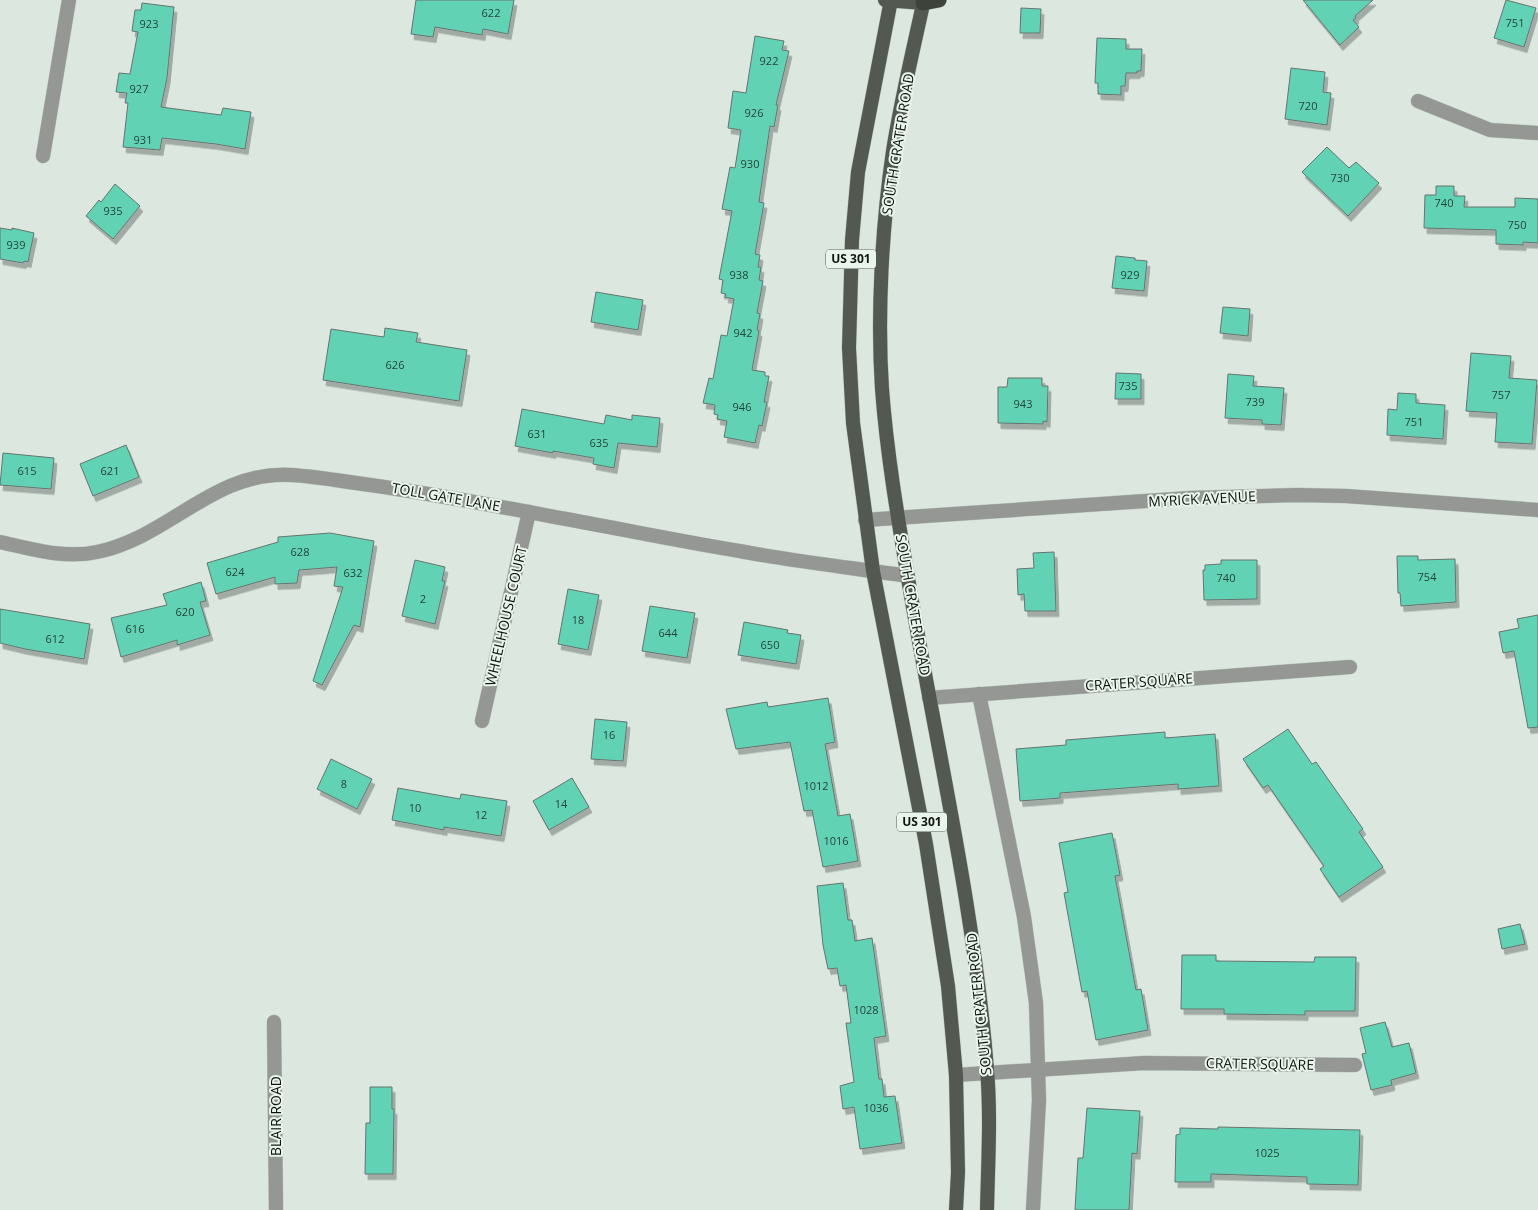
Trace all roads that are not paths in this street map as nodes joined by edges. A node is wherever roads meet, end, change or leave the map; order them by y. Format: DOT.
graph roads {
  1 [pos="69,0"];
  2 [pos="889,0"];
  3 [pos="939,0"];
  4 [pos="923,2"];
  5 [pos="1418,101"];
  6 [pos="1538,133"];
  7 [pos="43,156"];
  8 [pos="1538,510"];
  9 [pos="529,512"];
  10 [pos="898,517"];
  11 [pos="865,520"];
  12 [pos="0,542"];
  13 [pos="873,571"];
  14 [pos="908,576"];
  15 [pos="1350,666"];
  16 [pos="979,694"];
  17 [pos="929,698"];
  18 [pos="482,721"];
  19 [pos="274,1022"];
  20 [pos="1354,1065"];
  21 [pos="1038,1070"];
  22 [pos="988,1072"];
  23 [pos="956,1075"];
  24 [pos="276,1210"];
  25 [pos="956,1210"];
  26 [pos="986,1210"];
  27 [pos="1032,1210"];
  1 -- 7 [label="street"];
  2 -- 4 [label="main road"];
  2 -- 11 [label="main road, SOUTH CRATER ROAD / US 301"];
  3 -- 4 [label="highway"];
  4 -- 10 [label="main road, SOUTH CRATER ROAD / US 301"];
  5 -- 6 [label="street"];
  8 -- 10 [label="street, MYRICK AVENUE"];
  9 -- 12 [label="street, TOLL GATE LANE"];
  9 -- 13 [label="street, TOLL GATE LANE"];
  9 -- 18 [label="street, WHEELHOUSE COURT"];
  10 -- 11 [label="street, MYRICK AVENUE"];
  10 -- 14 [label="main road, SOUTH CRATER ROAD / US 301"];
  11 -- 13 [label="main road, SOUTH CRATER ROAD / US 301"];
  13 -- 14 [label="street, TOLL GATE LANE"];
  13 -- 23 [label="main road, SOUTH CRATER ROAD / US 301"];
  14 -- 17 [label="main road, SOUTH CRATER ROAD / US 301"];
  15 -- 16 [label="street, CRATER SQUARE"];
  16 -- 17 [label="street, CRATER SQUARE"];
  16 -- 21 [label="street"];
  17 -- 22 [label="main road, SOUTH CRATER ROAD / US 301"];
  19 -- 24 [label="street, BLAIR ROAD"];
  20 -- 21 [label="street, CRATER SQUARE"];
  21 -- 22 [label="street, CRATER SQUARE"];
  21 -- 27 [label="street"];
  22 -- 23 [label="street, CRATER SQUARE"];
  22 -- 26 [label="main road, SOUTH CRATER ROAD / US 301"];
  23 -- 25 [label="main road, SOUTH CRATER ROAD / US 301"];
}
